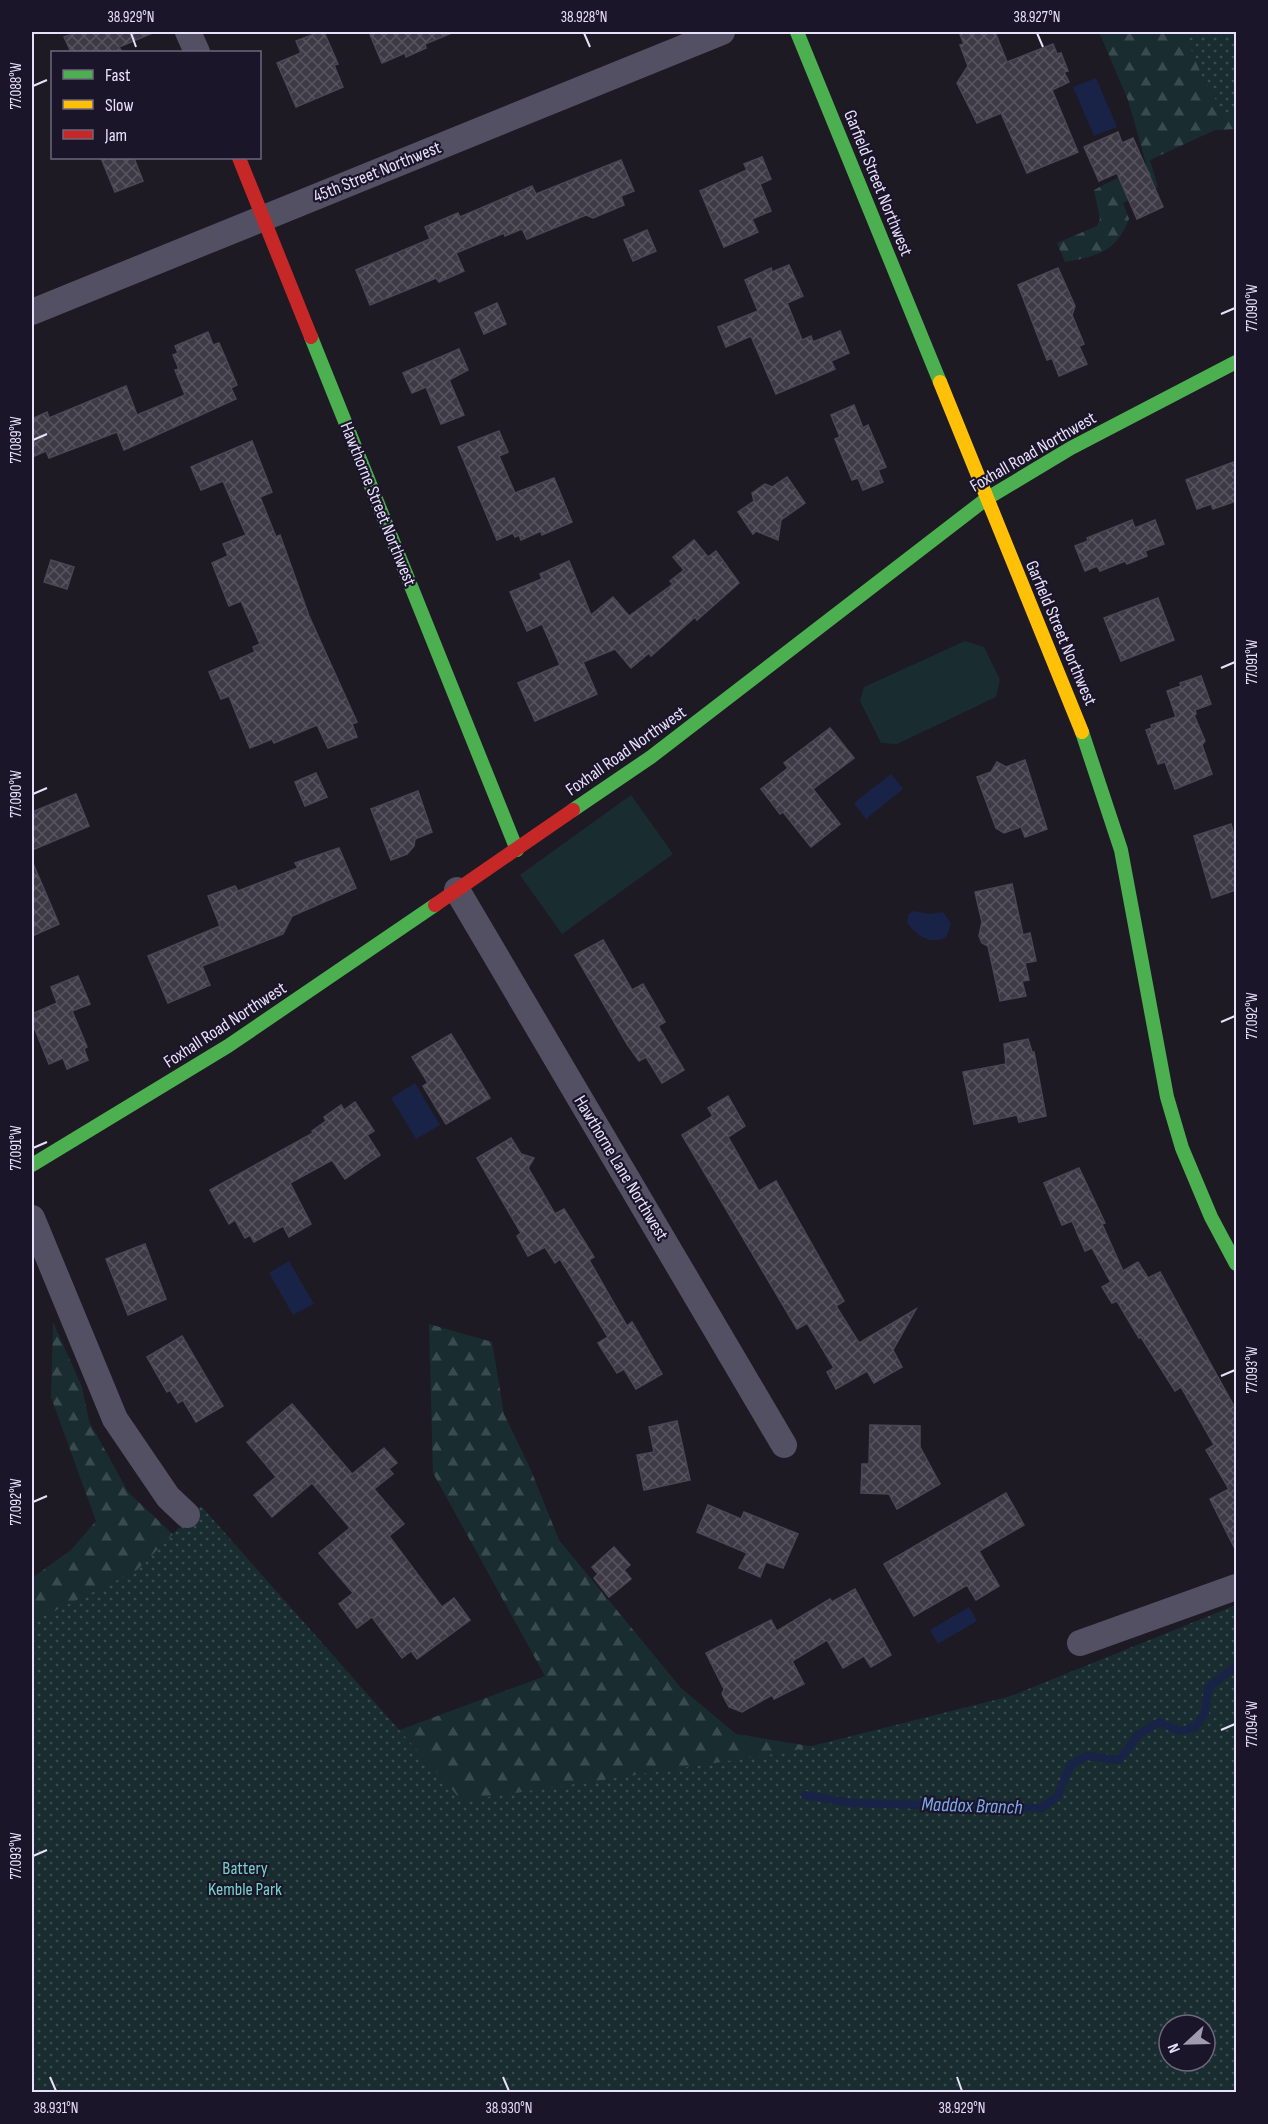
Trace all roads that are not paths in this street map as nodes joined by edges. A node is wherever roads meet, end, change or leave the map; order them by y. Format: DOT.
graph roads {
  1 [pos="188,32"];
  2 [pos="722,32"];
  3 [pos="797,32"];
  4 [pos="197,51"];
  5 [pos="239,159"];
  6 [pos="264,218"];
  7 [pos="32,312"];
  8 [pos="1236,362"];
  9 [pos="986,499"];
  10 [pos="517,850"];
  11 [pos="457,891"];
  12 [pos="32,1165"];
  13 [pos="32,1218"];
  14 [pos="1236,1264"];
  15 [pos="784,1445"];
  16 [pos="187,1515"];
  17 [pos="1236,1587"];
  18 [pos="1080,1643"];
  1 -- 4 [label="street"];
  2 -- 6 [label="street, 45th Street Northwest"];
  3 -- 9 [label="street, Garfield Street Northwest"];
  5 -- 6 [label="street, Hawthorne Street Northwest"];
  6 -- 7 [label="street, 45th Street Northwest"];
  6 -- 10 [label="street, Hawthorne Street Northwest"];
  8 -- 9 [label="street, Foxhall Road Northwest"];
  9 -- 10 [label="street, Foxhall Road Northwest"];
  9 -- 14 [label="street, Garfield Street Northwest"];
  10 -- 11 [label="street, Foxhall Road Northwest"];
  11 -- 12 [label="street, Foxhall Road Northwest"];
  11 -- 15 [label="street, Hawthorne Lane Northwest"];
  13 -- 16 [label="street"];
  17 -- 18 [label="street"];
}
